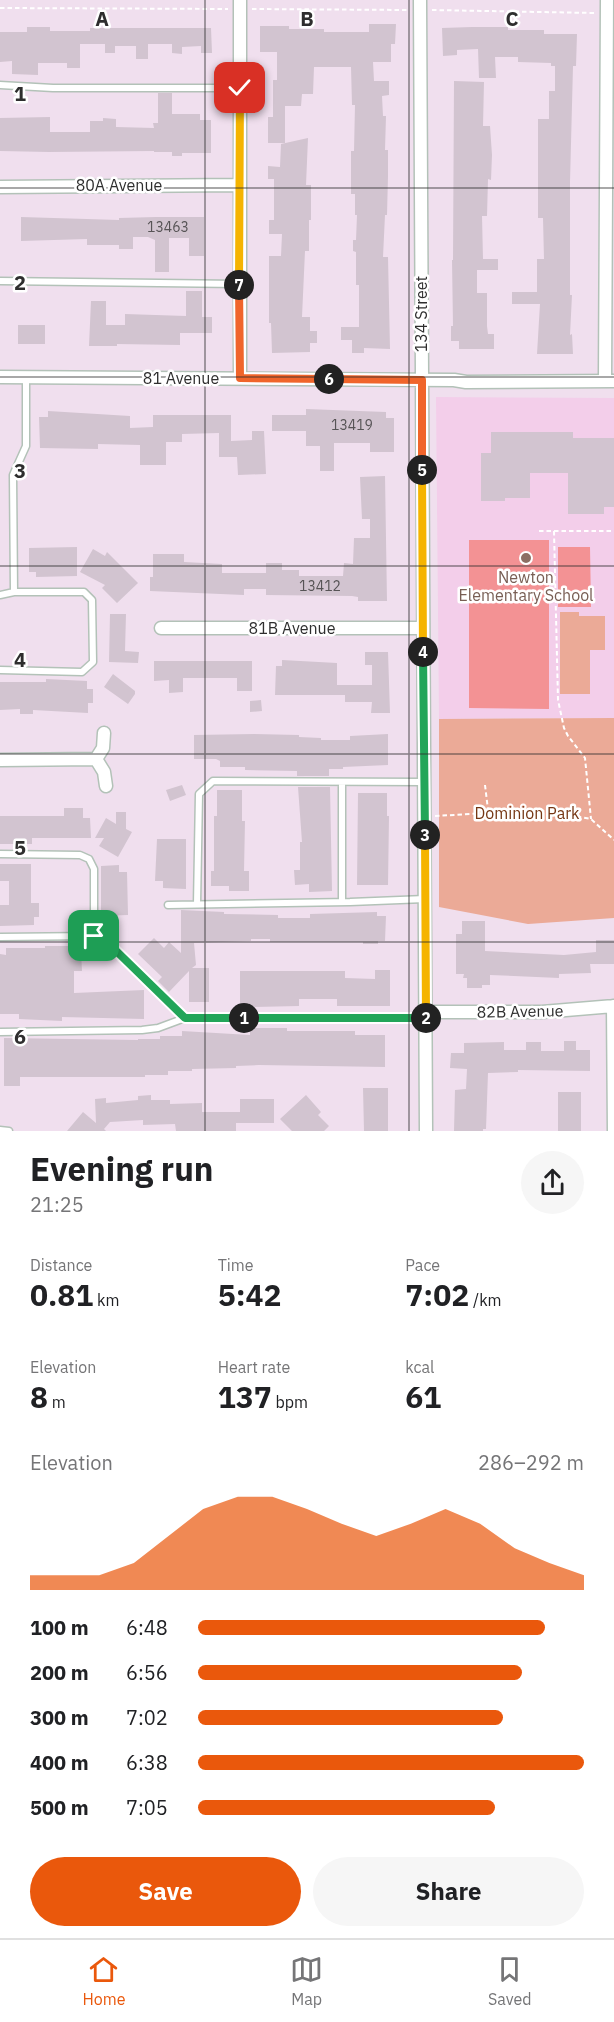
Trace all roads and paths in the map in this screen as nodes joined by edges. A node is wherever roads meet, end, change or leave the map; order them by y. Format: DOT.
graph roads {
  1 [pos="420,0"];
  2 [pos="607,0"];
  3 [pos="235,5"];
  4 [pos="0,8"];
  5 [pos="250,9"];
  6 [pos="407,10"];
  7 [pos="433,10"];
  8 [pos="592,13"];
  9 [pos="0,85"];
  10 [pos="240,88"];
  11 [pos="611,93"];
  12 [pos="239,185"];
  13 [pos="0,187"];
  14 [pos="0,281"];
  15 [pos="239,284"];
  16 [pos="0,377"];
  17 [pos="26,377"];
  18 [pos="240,378"];
  19 [pos="422,380"];
  20 [pos="610,381"];
  21 [pos="539,531"];
  22 [pos="554,531"];
  23 [pos="614,531"];
  24 [pos="14,592"];
  25 [pos="0,595"];
  26 [pos="160,628"];
  27 [pos="423,628"];
  28 [pos="0,670"];
  29 [pos="104,734"];
  30 [pos="96,759"];
  31 [pos="0,760"];
  32 [pos="424,782"];
  33 [pos="342,783"];
  34 [pos="485,785"];
  35 [pos="106,786"];
  36 [pos="488,813"];
  37 [pos="433,816"];
  38 [pos="489,818"];
  39 [pos="591,819"];
  40 [pos="614,840"];
  41 [pos="0,854"];
  42 [pos="425,899"];
  43 [pos="342,903"];
  44 [pos="168,904"];
  45 [pos="197,904"];
  46 [pos="94,936"];
  47 [pos="0,938"];
  48 [pos="613,1006"];
  49 [pos="426,1015"];
  50 [pos="185,1018"];
  51 [pos="0,1032"];
  52 [pos="0,1130"];
  53 [pos="9,1131"];
  54 [pos="426,1131"];
  55 [pos="614,1131"];
  1 -- 19 [label="street, 134 Street"];
  2 -- 11 [label="street"];
  3 -- 4 [label="path"];
  3 -- 10 [label="street"];
  5 -- 6 [label="path"];
  7 -- 8 [label="path"];
  9 -- 10 [label="lane"];
  10 -- 12 [label="street"];
  11 -- 20 [label="street"];
  12 -- 13 [label="street, 80A Avenue"];
  12 -- 15 [label="street"];
  14 -- 15 [label="lane"];
  15 -- 18 [label="street"];
  16 -- 17 [label="street, 81 Avenue"];
  17 -- 18 [label="street, 81 Avenue"];
  17 -- 24 [label="lane"];
  18 -- 19 [label="street, 81 Avenue"];
  19 -- 20 [label="street, 81 Avenue"];
  19 -- 27 [label="street, 134 Street"];
  21 -- 22 [label="path"];
  22 -- 23 [label="path"];
  22 -- 39 [label="path"];
  24 -- 25 [label="lane"];
  24 -- 28 [label="lane"];
  26 -- 27 [label="street, 81B Avenue"];
  27 -- 32 [label="street, 134 Street"];
  29 -- 30 [label="street"];
  30 -- 31 [label="street"];
  30 -- 35 [label="street"];
  32 -- 33 [label="lane"];
  32 -- 42 [label="street, 134 Street"];
  33 -- 43 [label="lane"];
  33 -- 45 [label="lane"];
  34 -- 36 [label="path"];
  36 -- 37 [label="path"];
  36 -- 38 [label="path"];
  36 -- 39 [label="path"];
  39 -- 40 [label="path"];
  41 -- 46 [label="lane"];
  42 -- 43 [label="lane"];
  42 -- 49 [label="street, 134 Street"];
  43 -- 45 [label="lane"];
  44 -- 45 [label="lane"];
  46 -- 47 [label="lane"];
  46 -- 50 [label="lane"];
  48 -- 49 [label="street, 82B Avenue"];
  48 -- 55 [label="street"];
  49 -- 50 [label="lane"];
  49 -- 54 [label="street, 134 Street"];
  50 -- 51 [label="lane"];
  52 -- 53 [label="lane"];
}
